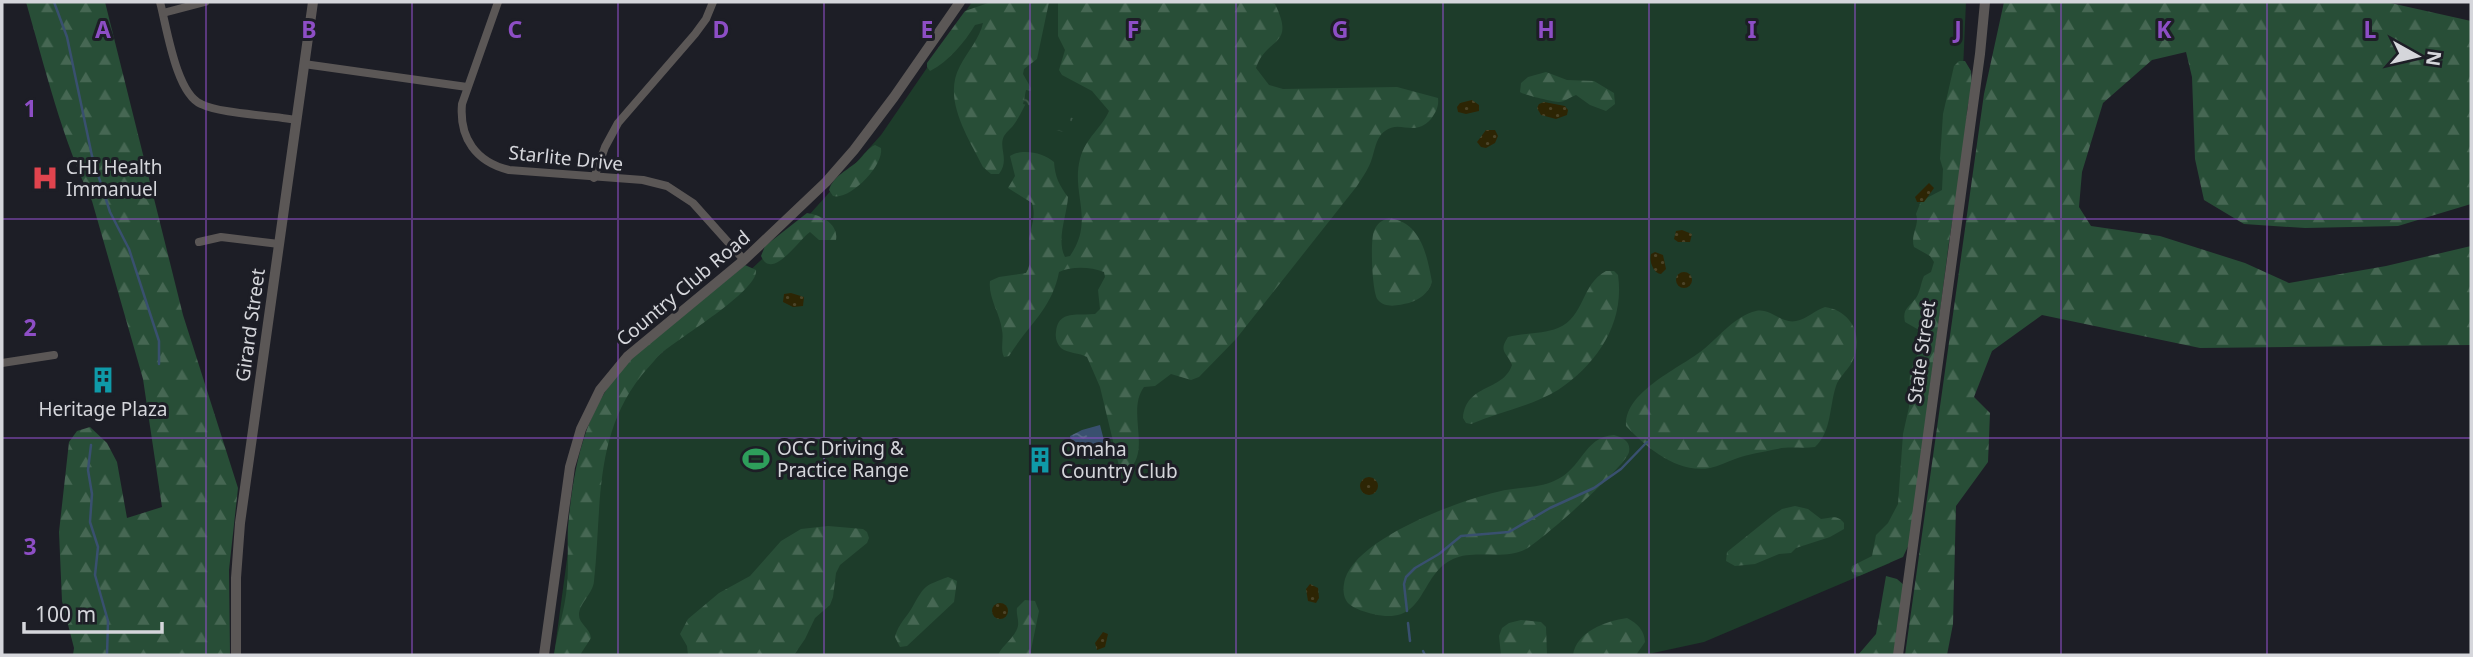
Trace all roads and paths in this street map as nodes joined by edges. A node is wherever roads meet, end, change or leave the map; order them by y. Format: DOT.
graph roads {
  1 [pos="160,2"];
  2 [pos="205,2"];
  3 [pos="313,2"];
  4 [pos="498,2"];
  5 [pos="713,2"];
  6 [pos="960,2"];
  7 [pos="1985,2"];
  8 [pos="1992,2"];
  9 [pos="163,13"];
  10 [pos="1980,54"];
  11 [pos="304,64"];
  12 [pos="467,87"];
  13 [pos="296,120"];
  14 [pos="594,178"];
  15 [pos="200,242"];
  16 [pos="279,244"];
  17 [pos="744,260"];
  18 [pos="54,355"];
  19 [pos="2,363"];
  20 [pos="236,655"];
  21 [pos="544,655"];
  22 [pos="1898,655"];
  1 -- 9 [label="street"];
  2 -- 9 [label="street"];
  3 -- 11 [label="street, Girard Street"];
  4 -- 12 [label="street, Starlite Drive"];
  5 -- 14 [label="street"];
  6 -- 17 [label="street, Country Club Road"];
  7 -- 10 [label="street, State Street"];
  8 -- 10 [label="street, State Street"];
  9 -- 13 [label="street"];
  10 -- 22 [label="street, State Street"];
  11 -- 12 [label="street"];
  11 -- 13 [label="street, Girard Street"];
  12 -- 14 [label="street, Starlite Drive"];
  13 -- 16 [label="street, Girard Street"];
  14 -- 17 [label="street, Starlite Drive"];
  15 -- 16 [label="street"];
  16 -- 20 [label="street, Girard Street"];
  17 -- 21 [label="street, Country Club Road"];
  18 -- 19 [label="street"];
}
